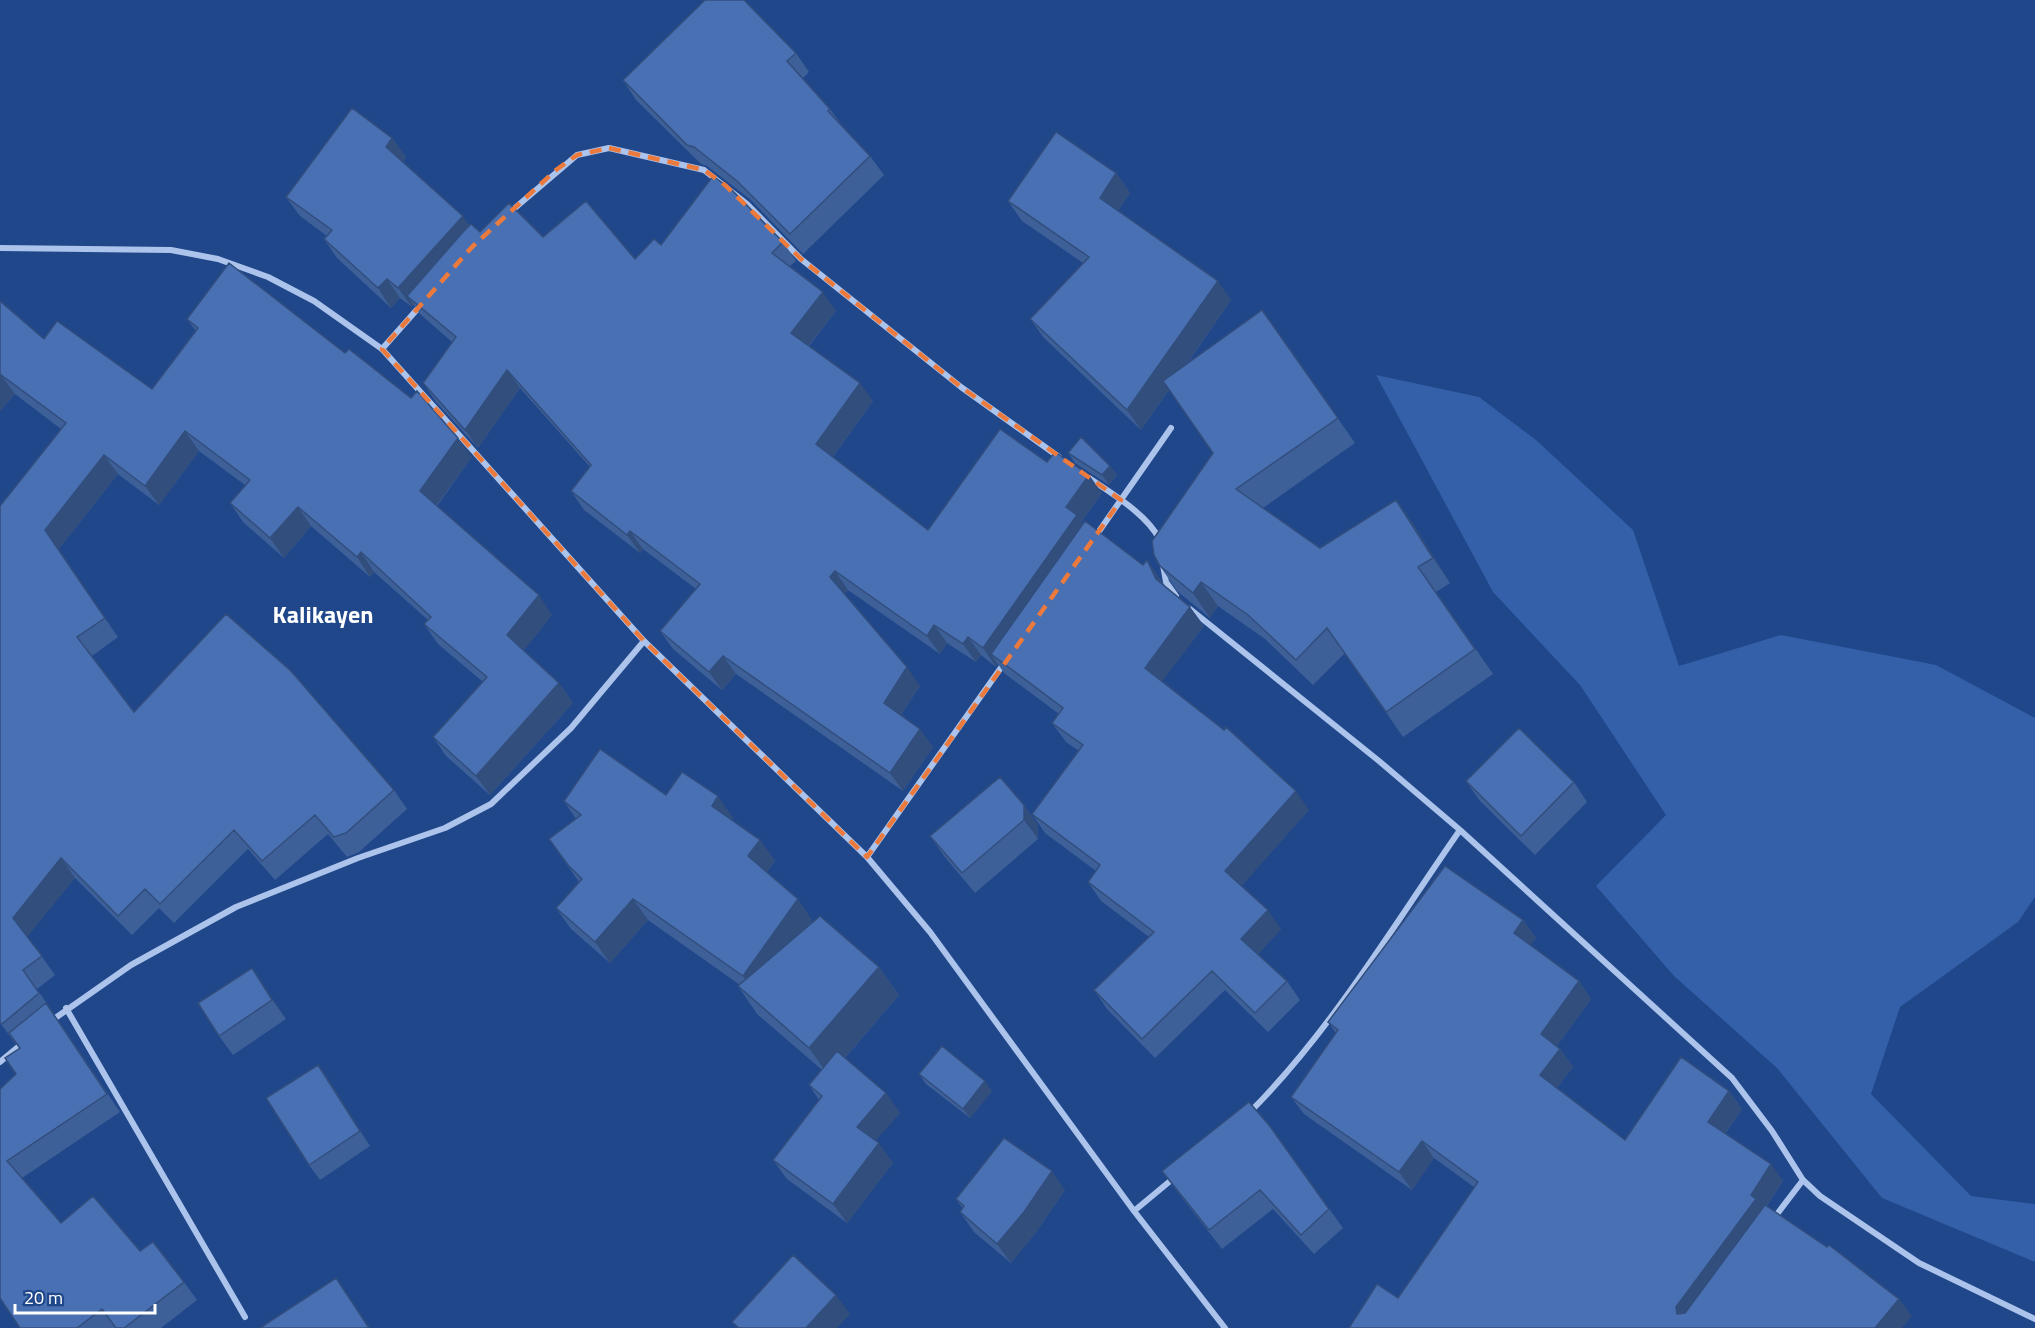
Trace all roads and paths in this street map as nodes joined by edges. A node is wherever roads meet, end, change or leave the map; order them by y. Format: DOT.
graph roads {
  1 [pos="505,216"];
  2 [pos="0,248"];
  3 [pos="427,298"];
  4 [pos="382,349"];
  5 [pos="1171,428"];
  6 [pos="1066,462"];
  7 [pos="1084,475"];
  8 [pos="1120,500"];
  9 [pos="1093,539"];
  10 [pos="1161,546"];
  11 [pos="1162,554"];
  12 [pos="644,641"];
  13 [pos="1011,655"];
  14 [pos="1460,830"];
  15 [pos="867,857"];
  16 [pos="66,1008"];
  17 [pos="41,1028"];
  18 [pos="33,1035"];
  19 [pos="0,1062"];
  20 [pos="1240,1122"];
  21 [pos="1179,1174"];
  22 [pos="1803,1180"];
  23 [pos="1134,1211"];
  24 [pos="1770,1224"];
  25 [pos="245,1317"];
  26 [pos="2035,1319"];
  27 [pos="1225,1328"];
  1 -- 6 [label="street"];
  2 -- 4 [label="street"];
  3 -- 4 [label="street"];
  4 -- 12 [label="street"];
  5 -- 8 [label="street"];
  7 -- 8 [label="street"];
  8 -- 9 [label="street"];
  8 -- 10 [label="street"];
  11 -- 14 [label="street"];
  12 -- 15 [label="street"];
  12 -- 16 [label="street"];
  13 -- 15 [label="street"];
  14 -- 20 [label="street"];
  14 -- 22 [label="street"];
  15 -- 23 [label="street"];
  16 -- 17 [label="street"];
  16 -- 25 [label="street"];
  18 -- 19 [label="street"];
  21 -- 23 [label="street"];
  22 -- 24 [label="street"];
  22 -- 26 [label="street"];
  23 -- 27 [label="street"];
}
